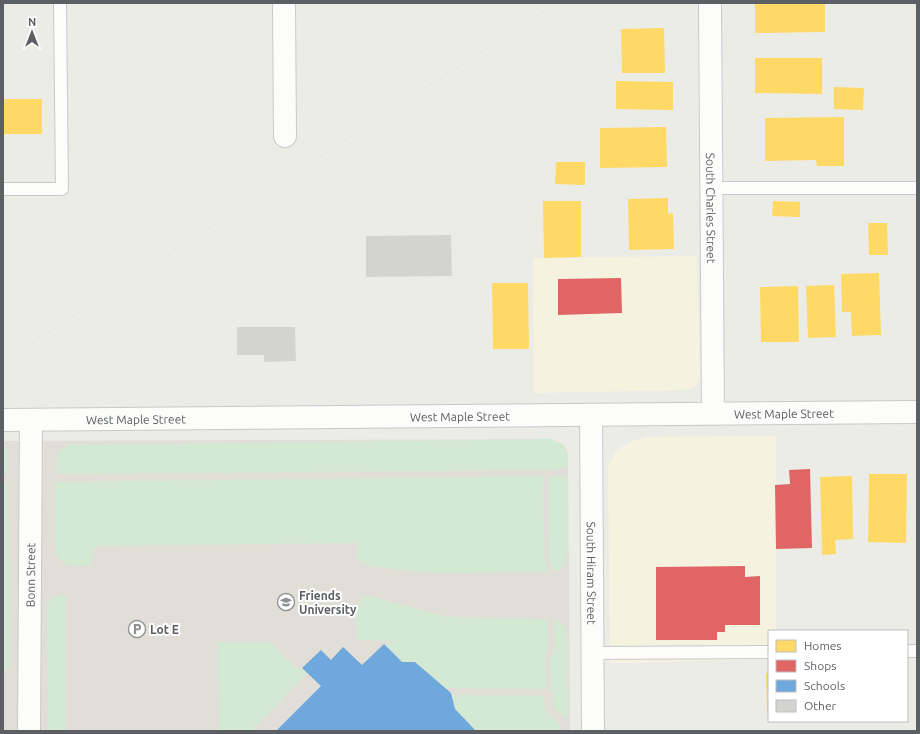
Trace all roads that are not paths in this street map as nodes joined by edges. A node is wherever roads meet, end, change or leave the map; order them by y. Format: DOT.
graph roads {
  1 [pos="60,3"];
  2 [pos="284,3"];
  3 [pos="710,3"];
  4 [pos="285,136"];
  5 [pos="711,188"];
  6 [pos="917,188"];
  7 [pos="3,189"];
  8 [pos="917,412"];
  9 [pos="713,413"];
  10 [pos="591,415"];
  11 [pos="3,420"];
  12 [pos="31,420"];
  13 [pos="768,652"];
  14 [pos="593,653"];
  15 [pos="29,731"];
  16 [pos="594,731"];
  1 -- 7 [label="lane"];
  2 -- 4 [label="street"];
  3 -- 5 [label="street, South Charles Street"];
  5 -- 6 [label="lane"];
  5 -- 9 [label="street, South Charles Street"];
  8 -- 9 [label="street, West Maple Street"];
  9 -- 10 [label="street, West Maple Street"];
  10 -- 12 [label="street, West Maple Street"];
  10 -- 14 [label="street, South Hiram Street"];
  11 -- 12 [label="street, West Maple Street"];
  12 -- 15 [label="street, Bonn Street"];
  13 -- 14 [label="lane"];
  14 -- 16 [label="street, South Hiram Street"];
}
